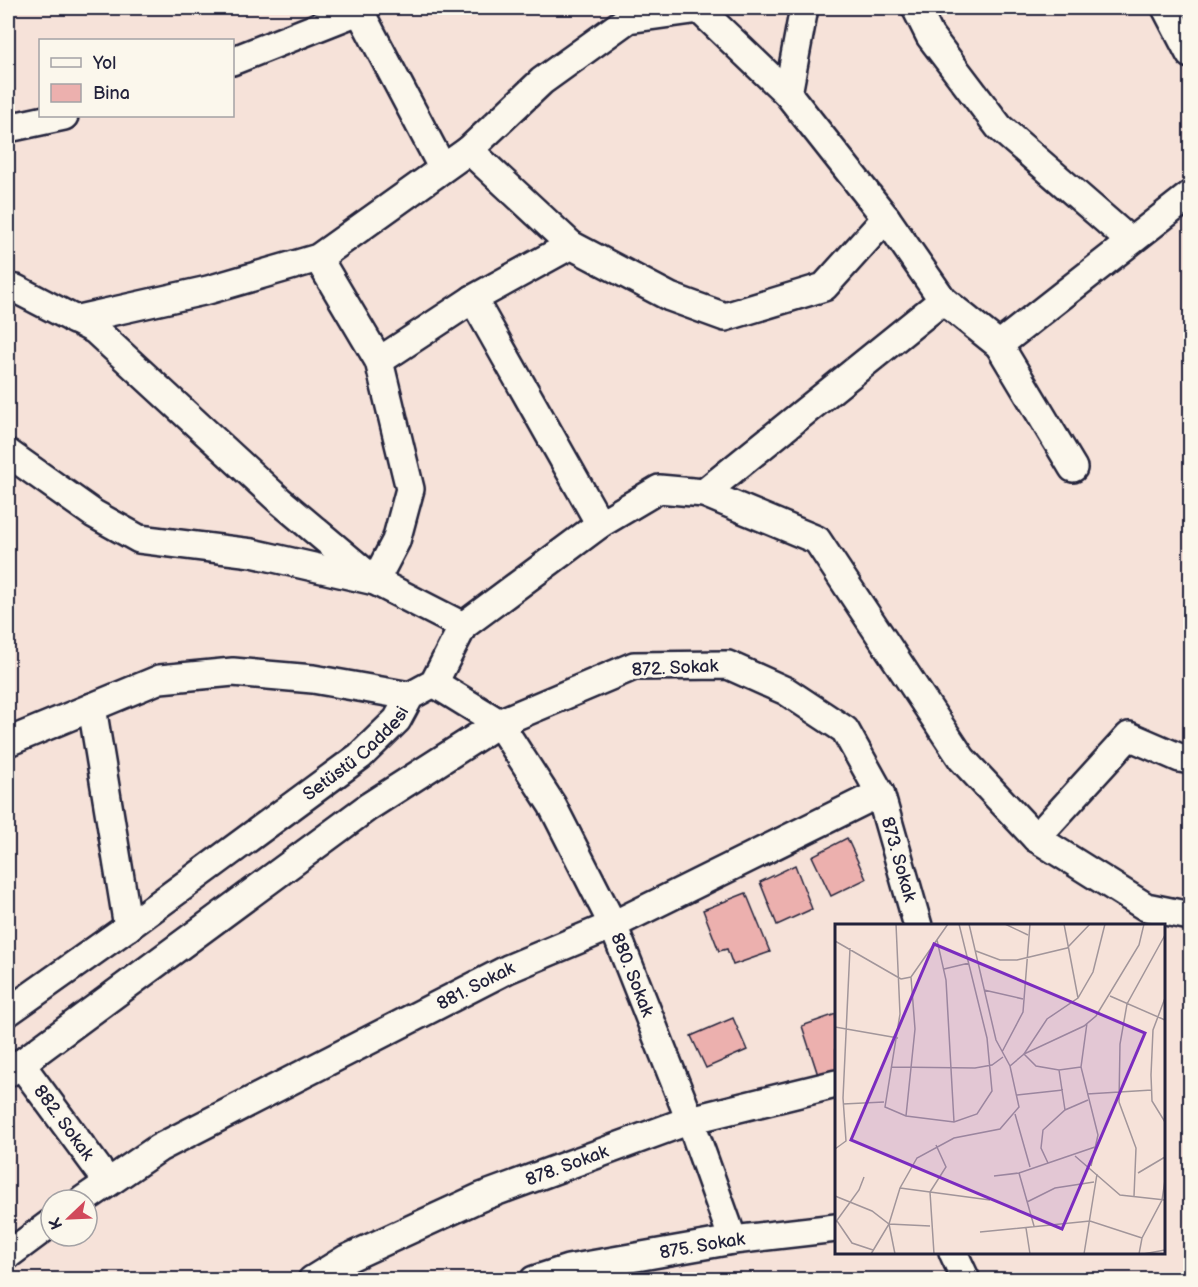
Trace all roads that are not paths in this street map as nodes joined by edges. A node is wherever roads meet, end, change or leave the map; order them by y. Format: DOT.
graph roads {
  1 [pos="703,8"];
  2 [pos="804,8"];
  3 [pos="916,8"];
  4 [pos="1166,8"];
  5 [pos="361,9"];
  6 [pos="1191,54"];
  7 [pos="234,60"];
  8 [pos="788,94"];
  9 [pos="59,117"];
  10 [pos="8,128"];
  11 [pos="469,150"];
  12 [pos="442,167"];
  13 [pos="1191,195"];
  14 [pos="886,218"];
  15 [pos="1130,241"];
  16 [pos="571,244"];
  17 [pos="318,258"];
  18 [pos="8,288"];
  19 [pos="473,299"];
  20 [pos="943,300"];
  21 [pos="74,320"];
  22 [pos="999,345"];
  23 [pos="379,362"];
  24 [pos="8,453"];
  25 [pos="1073,468"];
  26 [pos="704,493"];
  27 [pos="600,524"];
  28 [pos="375,581"];
  29 [pos="463,626"];
  30 [pos="434,683"];
  31 [pos="410,696"];
  32 [pos="93,707"];
  33 [pos="499,723"];
  34 [pos="8,742"];
  35 [pos="1191,760"];
  36 [pos="880,793"];
  37 [pos="1036,838"];
  38 [pos="1191,916"];
  39 [pos="917,924"];
  40 [pos="613,925"];
  41 [pos="128,927"];
  42 [pos="8,1012"];
  43 [pos="14,1068"];
  44 [pos="835,1084"];
  45 [pos="690,1120"];
  46 [pos="108,1182"];
  47 [pos="99,1188"];
  48 [pos="835,1228"];
  49 [pos="39,1232"];
  50 [pos="733,1240"];
  51 [pos="954,1254"];
  52 [pos="8,1255"];
  53 [pos="569,1274"];
  54 [pos="312,1280"];
  55 [pos="534,1280"];
  56 [pos="966,1280"];
  1 -- 8 [label="street"];
  1 -- 11 [label="street"];
  2 -- 8 [label="street"];
  3 -- 15 [label="street"];
  4 -- 6 [label="street"];
  5 -- 7 [label="street"];
  5 -- 12 [label="street"];
  8 -- 14 [label="street"];
  9 -- 10 [label="street"];
  11 -- 12 [label="street"];
  11 -- 16 [label="street"];
  12 -- 17 [label="street"];
  13 -- 15 [label="street"];
  14 -- 16 [label="street"];
  14 -- 20 [label="street"];
  15 -- 22 [label="street"];
  16 -- 19 [label="street"];
  17 -- 21 [label="street"];
  17 -- 23 [label="street"];
  18 -- 21 [label="street"];
  19 -- 23 [label="street"];
  19 -- 27 [label="street"];
  20 -- 22 [label="street"];
  20 -- 26 [label="street"];
  21 -- 28 [label="street"];
  22 -- 25 [label="street"];
  23 -- 28 [label="street"];
  24 -- 28 [label="street"];
  26 -- 27 [label="street"];
  26 -- 37 [label="street"];
  27 -- 29 [label="street"];
  28 -- 29 [label="street"];
  29 -- 30 [label="street"];
  30 -- 31 [label="street, Setüstü Caddesi"];
  30 -- 33 [label="street"];
  31 -- 32 [label="street"];
  31 -- 41 [label="street, Setüstü Caddesi"];
  32 -- 34 [label="street"];
  32 -- 41 [label="street"];
  33 -- 36 [label="street, 872. Sokak"];
  33 -- 40 [label="street, 880. Sokak"];
  33 -- 43 [label="street, 872. Sokak"];
  35 -- 37 [label="street"];
  36 -- 39 [label="street, 873. Sokak"];
  36 -- 40 [label="street, 881. Sokak"];
  37 -- 38 [label="street"];
  40 -- 45 [label="street, 880. Sokak"];
  40 -- 46 [label="street, 881. Sokak"];
  41 -- 42 [label="street, Setüstü Caddesi"];
  43 -- 46 [label="street, 882. Sokak"];
  44 -- 45 [label="street, 878. Sokak"];
  45 -- 50 [label="street, 880. Sokak"];
  45 -- 54 [label="street, 878. Sokak"];
  46 -- 47 [label="street, 881. Sokak"];
  48 -- 50 [label="street, 875. Sokak"];
  49 -- 52 [label="street"];
  50 -- 53 [label="street, 875. Sokak"];
  51 -- 56 [label="street"];
  53 -- 55 [label="street, 875. Sokak"];
}
